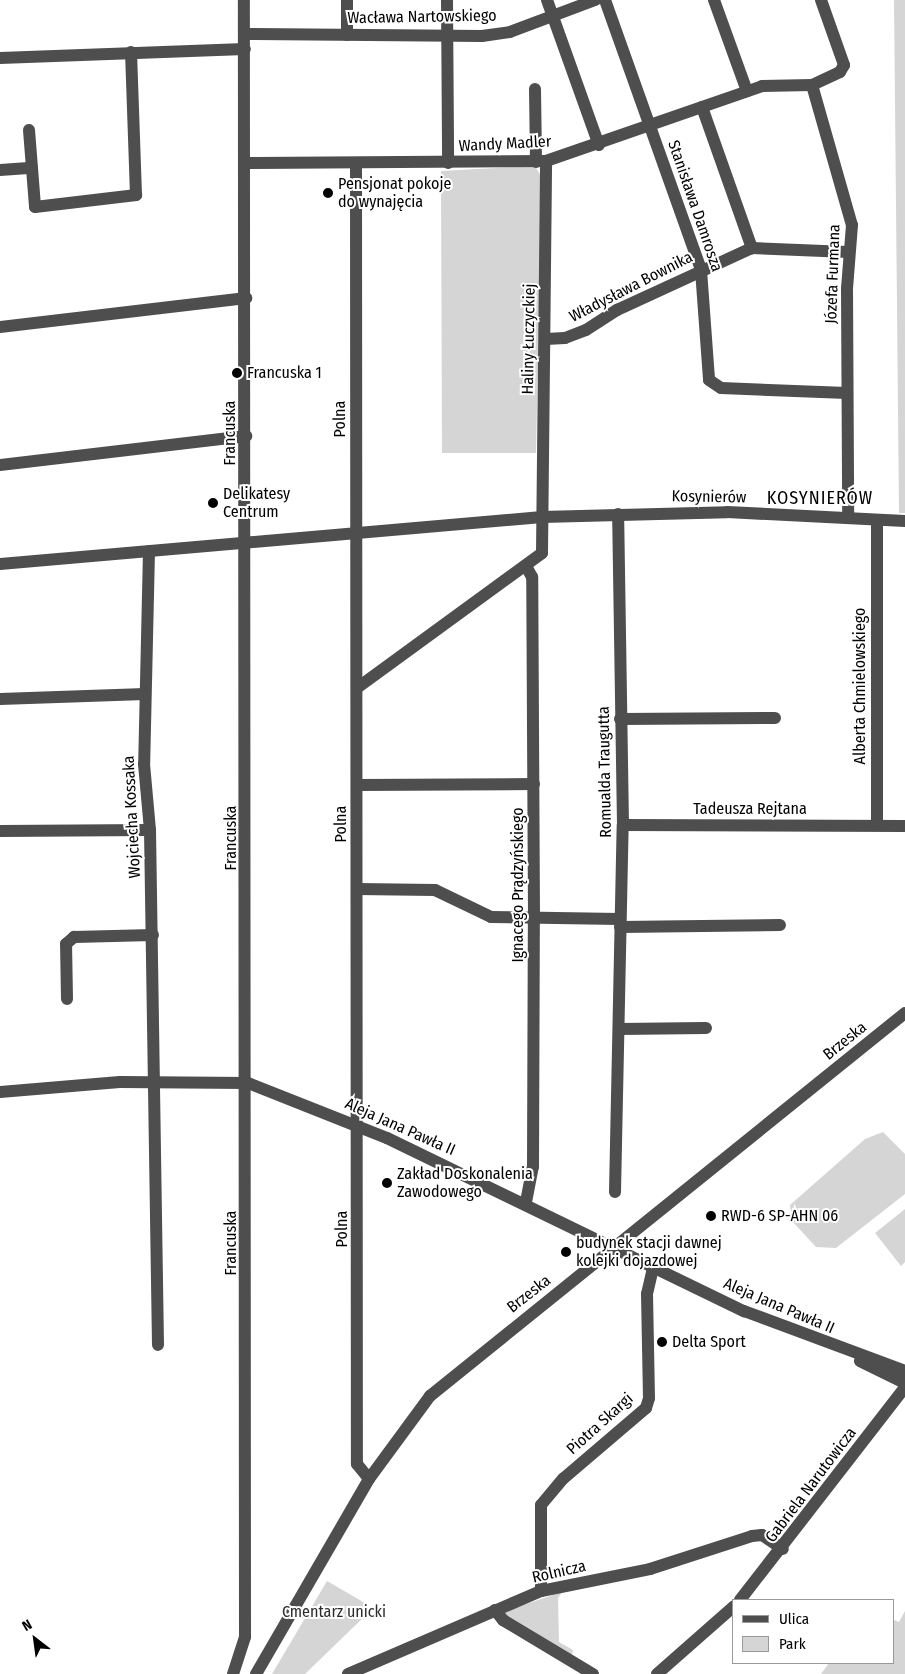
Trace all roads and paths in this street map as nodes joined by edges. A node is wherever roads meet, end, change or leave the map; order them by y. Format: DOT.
graph roads {
  1 [pos="244,0"];
  2 [pos="347,0"];
  3 [pos="447,0"];
  4 [pos="547,0"];
  5 [pos="595,0"];
  6 [pos="605,0"];
  7 [pos="714,0"];
  8 [pos="821,0"];
  9 [pos="553,16"];
  10 [pos="244,34"];
  11 [pos="347,35"];
  12 [pos="447,36"];
  13 [pos="245,49"];
  14 [pos="131,52"];
  15 [pos="0,58"];
  16 [pos="812,85"];
  17 [pos="535,89"];
  18 [pos="747,91"];
  19 [pos="702,107"];
  20 [pos="650,127"];
  21 [pos="30,130"];
  22 [pos="599,145"];
  23 [pos="541,162"];
  24 [pos="246,163"];
  25 [pos="448,163"];
  26 [pos="356,164"];
  27 [pos="32,168"];
  28 [pos="0,170"];
  29 [pos="752,248"];
  30 [pos="848,252"];
  31 [pos="701,270"];
  32 [pos="246,298"];
  33 [pos="0,327"];
  34 [pos="546,339"];
  35 [pos="847,393"];
  36 [pos="246,436"];
  37 [pos="0,465"];
  38 [pos="618,514"];
  39 [pos="542,516"];
  40 [pos="848,517"];
  41 [pos="876,520"];
  42 [pos="905,521"];
  43 [pos="356,535"];
  44 [pos="246,543"];
  45 [pos="149,551"];
  46 [pos="0,564"];
  47 [pos="527,568"];
  48 [pos="357,688"];
  49 [pos="144,694"];
  50 [pos="0,700"];
  51 [pos="775,718"];
  52 [pos="620,719"];
  53 [pos="534,784"];
  54 [pos="357,785"];
  55 [pos="623,825"];
  56 [pos="877,825"];
  57 [pos="905,826"];
  58 [pos="150,830"];
  59 [pos="0,832"];
  60 [pos="357,889"];
  61 [pos="534,916"];
  62 [pos="620,923"];
  63 [pos="780,925"];
  64 [pos="153,935"];
  65 [pos="67,999"];
  66 [pos="905,1013"];
  67 [pos="619,1028"];
  68 [pos="706,1028"];
  69 [pos="154,1081"];
  70 [pos="248,1083"];
  71 [pos="0,1092"];
  72 [pos="357,1125"];
  73 [pos="615,1192"];
  74 [pos="526,1202"];
  75 [pos="616,1245"];
  76 [pos="653,1269"];
  77 [pos="158,1345"];
  78 [pos="838,1348"];
  79 [pos="905,1371"];
  80 [pos="905,1385"];
  81 [pos="905,1401"];
  82 [pos="892,1407"];
  83 [pos="369,1479"];
  84 [pos="783,1549"];
  85 [pos="541,1590"];
  86 [pos="741,1599"];
  87 [pos="732,1608"];
  88 [pos="495,1610"];
  89 [pos="233,1674"];
  90 [pos="256,1674"];
  91 [pos="348,1674"];
  92 [pos="593,1674"];
  93 [pos="657,1674"];
  1 -- 10 [label="street, Francuska"];
  2 -- 11 [label="street"];
  3 -- 12 [label="street"];
  4 -- 9 [label="street"];
  5 -- 9 [label="street, Wacława Nartowskiego"];
  6 -- 20 [label="street, Stanisława Damrosza"];
  7 -- 18 [label="street"];
  8 -- 16 [label="street"];
  9 -- 12 [label="street, Wacława Nartowskiego"];
  9 -- 22 [label="street"];
  10 -- 11 [label="street, Wacława Nartowskiego"];
  10 -- 13 [label="street, Francuska"];
  11 -- 12 [label="street, Wacława Nartowskiego"];
  12 -- 25 [label="street"];
  13 -- 14 [label="street"];
  13 -- 24 [label="street, Francuska"];
  14 -- 15 [label="street"];
  14 -- 27 [label="street"];
  16 -- 18 [label="street, Wandy Madler"];
  16 -- 30 [label="street, Józefa Furmana"];
  17 -- 23 [label="street, Haliny Łuczyckiej"];
  18 -- 19 [label="street, Wandy Madler"];
  19 -- 20 [label="street, Wandy Madler"];
  19 -- 29 [label="street"];
  20 -- 22 [label="street, Wandy Madler"];
  20 -- 31 [label="street, Stanisława Damrosza"];
  21 -- 27 [label="street"];
  22 -- 23 [label="street, Wandy Madler"];
  23 -- 25 [label="street, Wandy Madler"];
  23 -- 34 [label="street, Haliny Łuczyckiej"];
  24 -- 26 [label="street, Wandy Madler"];
  24 -- 32 [label="street, Francuska"];
  25 -- 26 [label="street, Wandy Madler"];
  26 -- 43 [label="street, Polna"];
  27 -- 28 [label="street"];
  29 -- 30 [label="street, Władysława Bownika"];
  29 -- 31 [label="street, Władysława Bownika"];
  30 -- 35 [label="street, Józefa Furmana"];
  31 -- 34 [label="street, Władysława Bownika"];
  31 -- 35 [label="street, Stanisława Damrosza"];
  32 -- 33 [label="street"];
  32 -- 36 [label="street, Francuska"];
  34 -- 39 [label="street, Haliny Łuczyckiej"];
  35 -- 40 [label="street, Józefa Furmana"];
  36 -- 37 [label="street"];
  36 -- 44 [label="street, Francuska"];
  38 -- 39 [label="street, Kosynierów"];
  38 -- 40 [label="street, Kosynierów"];
  38 -- 52 [label="street, Romualda Traugutta"];
  39 -- 43 [label="street, Kosynierów"];
  39 -- 47 [label="street"];
  40 -- 41 [label="street, Kosynierów"];
  41 -- 42 [label="street, Kosynierów"];
  41 -- 56 [label="street, Alberta Chmielowskiego"];
  43 -- 44 [label="street, Kosynierów"];
  43 -- 48 [label="street, Polna"];
  44 -- 45 [label="street, Kosynierów"];
  44 -- 70 [label="street, Francuska"];
  45 -- 46 [label="street, Kosynierów"];
  45 -- 49 [label="street, Wojciecha Kossaka"];
  47 -- 48 [label="street"];
  47 -- 53 [label="street, Ignacego Prądzyńskiego"];
  48 -- 54 [label="street, Polna"];
  49 -- 50 [label="street"];
  49 -- 58 [label="street, Wojciecha Kossaka"];
  51 -- 52 [label="street"];
  52 -- 55 [label="street, Romualda Traugutta"];
  53 -- 54 [label="street"];
  53 -- 61 [label="street, Ignacego Prądzyńskiego"];
  54 -- 60 [label="street, Polna"];
  55 -- 56 [label="street, Tadeusza Rejtana"];
  55 -- 62 [label="street, Romualda Traugutta"];
  56 -- 57 [label="street"];
  58 -- 59 [label="street"];
  58 -- 64 [label="street, Wojciecha Kossaka"];
  60 -- 61 [label="street"];
  60 -- 72 [label="street, Polna"];
  61 -- 62 [label="street"];
  61 -- 74 [label="street, Ignacego Prądzyńskiego"];
  62 -- 63 [label="street"];
  62 -- 67 [label="street, Romualda Traugutta"];
  64 -- 65 [label="street"];
  64 -- 69 [label="street, Wojciecha Kossaka"];
  66 -- 75 [label="street, Brzeska"];
  67 -- 68 [label="street"];
  67 -- 73 [label="street, Romualda Traugutta"];
  69 -- 70 [label="street, Aleja Jana Pawła II"];
  69 -- 71 [label="street, Aleja Jana Pawła II"];
  69 -- 77 [label="street"];
  70 -- 72 [label="street, Aleja Jana Pawła II"];
  70 -- 89 [label="street, Francuska"];
  72 -- 74 [label="street, Aleja Jana Pawła II"];
  72 -- 83 [label="street, Polna"];
  74 -- 75 [label="street, Aleja Jana Pawła II"];
  75 -- 76 [label="street, Aleja Jana Pawła II"];
  75 -- 83 [label="street, Brzeska"];
  76 -- 78 [label="street, Aleja Jana Pawła II"];
  76 -- 85 [label="street, Piotra Skargi"];
  78 -- 79 [label="street, Aleja Jana Pawła II"];
  78 -- 80 [label="street, Aleja Jana Pawła II"];
  80 -- 82 [label="street, Gabriela Narutowicza"];
  81 -- 82 [label="street"];
  82 -- 84 [label="street, Gabriela Narutowicza"];
  83 -- 90 [label="street, Brzeska"];
  84 -- 85 [label="street, Rolnicza"];
  84 -- 86 [label="street, Gabriela Narutowicza"];
  85 -- 88 [label="street, Rolnicza"];
  87 -- 93 [label="street"];
  88 -- 91 [label="street, Rolnicza"];
  88 -- 92 [label="street"];
}
